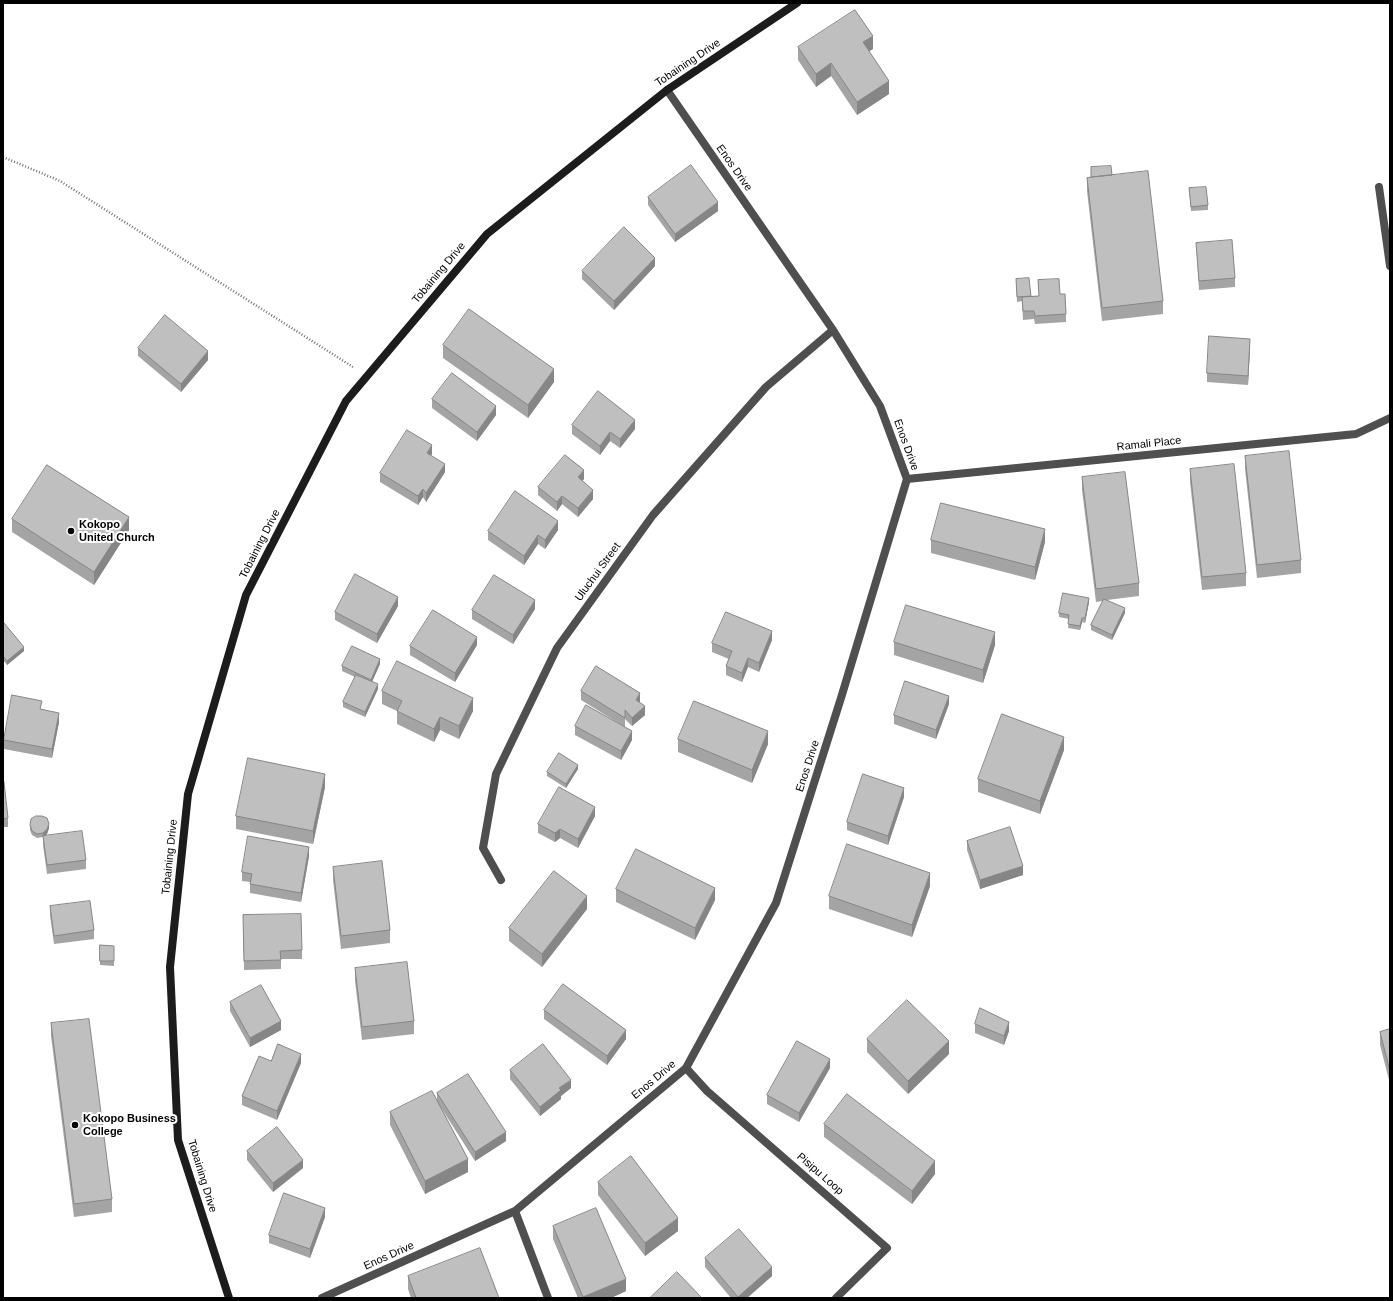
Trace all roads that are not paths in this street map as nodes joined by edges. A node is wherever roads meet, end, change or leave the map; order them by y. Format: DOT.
graph roads {
  1 [pos="797,3"];
  2 [pos="667,90"];
  3 [pos="1379,187"];
  4 [pos="1390,266"];
  5 [pos="833,330"];
  6 [pos="1390,418"];
  7 [pos="907,479"];
  8 [pos="501,880"];
  9 [pos="686,1068"];
  10 [pos="515,1212"];
  11 [pos="229,1298"];
  12 [pos="322,1298"];
  13 [pos="548,1298"];
  14 [pos="836,1298"];
  1 -- 2 [label="street, Tobaining Drive"];
  2 -- 5 [label="street, Enos Drive"];
  2 -- 11 [label="street, Tobaining Drive"];
  3 -- 4 [label="street"];
  5 -- 7 [label="street, Enos Drive"];
  5 -- 8 [label="street, Uluchui Street"];
  6 -- 7 [label="street, Ramali Place"];
  7 -- 9 [label="street, Enos Drive"];
  9 -- 10 [label="street, Enos Drive"];
  9 -- 14 [label="street, Pisipu Loop"];
  10 -- 12 [label="street, Enos Drive"];
  10 -- 13 [label="street"];
}
